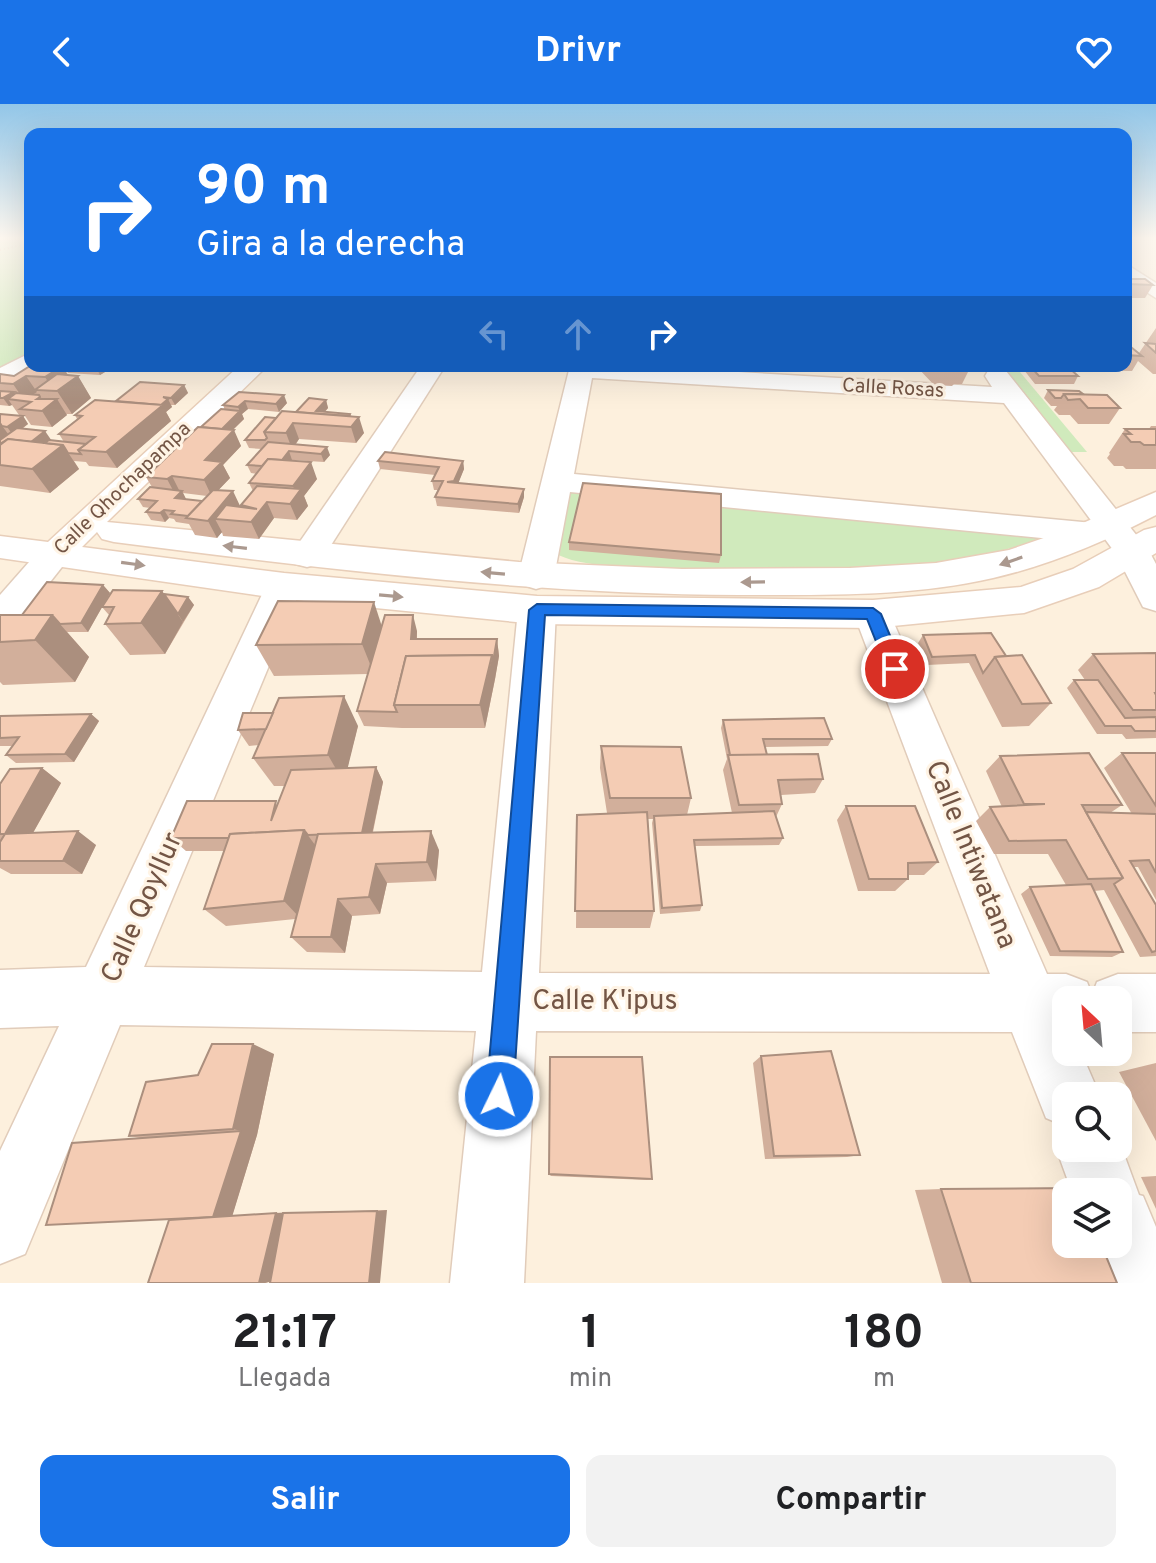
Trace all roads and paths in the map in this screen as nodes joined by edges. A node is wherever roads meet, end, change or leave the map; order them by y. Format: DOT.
graph roads {
  1 [pos="24,364"];
  2 [pos="248,372"];
  3 [pos="429,372"];
  4 [pos="580,372"];
  5 [pos="643,372"];
  6 [pos="993,372"];
  7 [pos="0,379"];
  8 [pos="1014,396"];
  9 [pos="558,482"];
  10 [pos="1156,502"];
  11 [pos="0,517"];
  12 [pos="68,540"];
  13 [pos="0,547"];
  14 [pos="1135,557"];
  15 [pos="296,571"];
  16 [pos="537,594"];
  17 [pos="873,614"];
  18 [pos="0,620"];
  19 [pos="104,996"];
  20 [pos="0,999"];
  21 [pos="506,1002"];
  22 [pos="1048,1003"];
  23 [pos="1132,1003"];
  24 [pos="1156,1003"];
  25 [pos="1065,1082"];
  26 [pos="0,1229"];
  27 [pos="1132,1256"];
  28 [pos="487,1283"];
  29 [pos="1143,1283"];
  1 -- 7 [label="street"];
  2 -- 12 [label="main road, Calle Qhochapampa"];
  3 -- 15 [label="street, Calle Qoyllur"];
  4 -- 9 [label="street"];
  5 -- 8 [label="street, Calle Rosas"];
  6 -- 8 [label="street"];
  8 -- 14 [label="street"];
  9 -- 14 [label="street"];
  9 -- 16 [label="street"];
  10 -- 14 [label="main road"];
  11 -- 12 [label="main road"];
  12 -- 13 [label="main road"];
  12 -- 15 [label="main road"];
  12 -- 18 [label="street, Calle Qhochapampa"];
  14 -- 16 [label="main road, one-way"];
  14 -- 17 [label="main road"];
  15 -- 16 [label="main road"];
  15 -- 19 [label="street, Calle Qoyllur"];
  16 -- 17 [label="main road"];
  16 -- 21 [label="street"];
  17 -- 22 [label="street, Calle Intiwatana"];
  19 -- 20 [label="street, Calle K'ipus"];
  19 -- 21 [label="street, Calle K'ipus"];
  19 -- 26 [label="street, Calle Qoyllur"];
  21 -- 22 [label="street, Calle K'ipus"];
  21 -- 28 [label="street"];
  22 -- 25 [label="street, Calle Intiwatana"];
  23 -- 24 [label="street"];
  27 -- 29 [label="street"];
}
